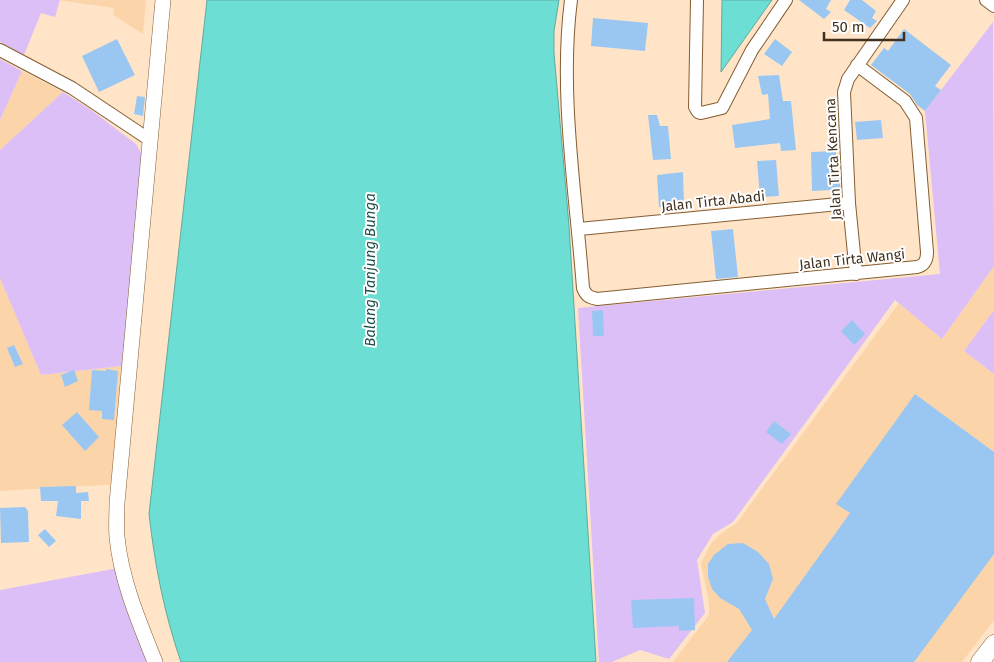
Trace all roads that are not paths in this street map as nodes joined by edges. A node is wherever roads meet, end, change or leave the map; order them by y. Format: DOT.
graph roads {
  1 [pos="163,0"];
  2 [pos="571,0"];
  3 [pos="786,0"];
  4 [pos="903,0"];
  5 [pos="986,0"];
  6 [pos="697,1"];
  7 [pos="994,6"];
  8 [pos="0,50"];
  9 [pos="857,65"];
  10 [pos="150,140"];
  11 [pos="849,203"];
  12 [pos="579,229"];
  13 [pos="856,274"];
  14 [pos="993,647"];
  15 [pos="155,662"];
  16 [pos="980,662"];
  1 -- 10 [label="street"];
  2 -- 12 [label="street"];
  3 -- 6 [label="street"];
  4 -- 9 [label="street, Jalan Tirta Kencana"];
  5 -- 7 [label="street"];
  8 -- 10 [label="street"];
  9 -- 11 [label="street, Jalan Tirta Kencana"];
  9 -- 13 [label="street, Jalan Tirta Wangi"];
  10 -- 15 [label="street"];
  11 -- 12 [label="street, Jalan Tirta Abadi"];
  11 -- 13 [label="street, Jalan Tirta Kencana"];
  12 -- 13 [label="street, Jalan Tirta Wangi"];
  14 -- 16 [label="main road"];
}
